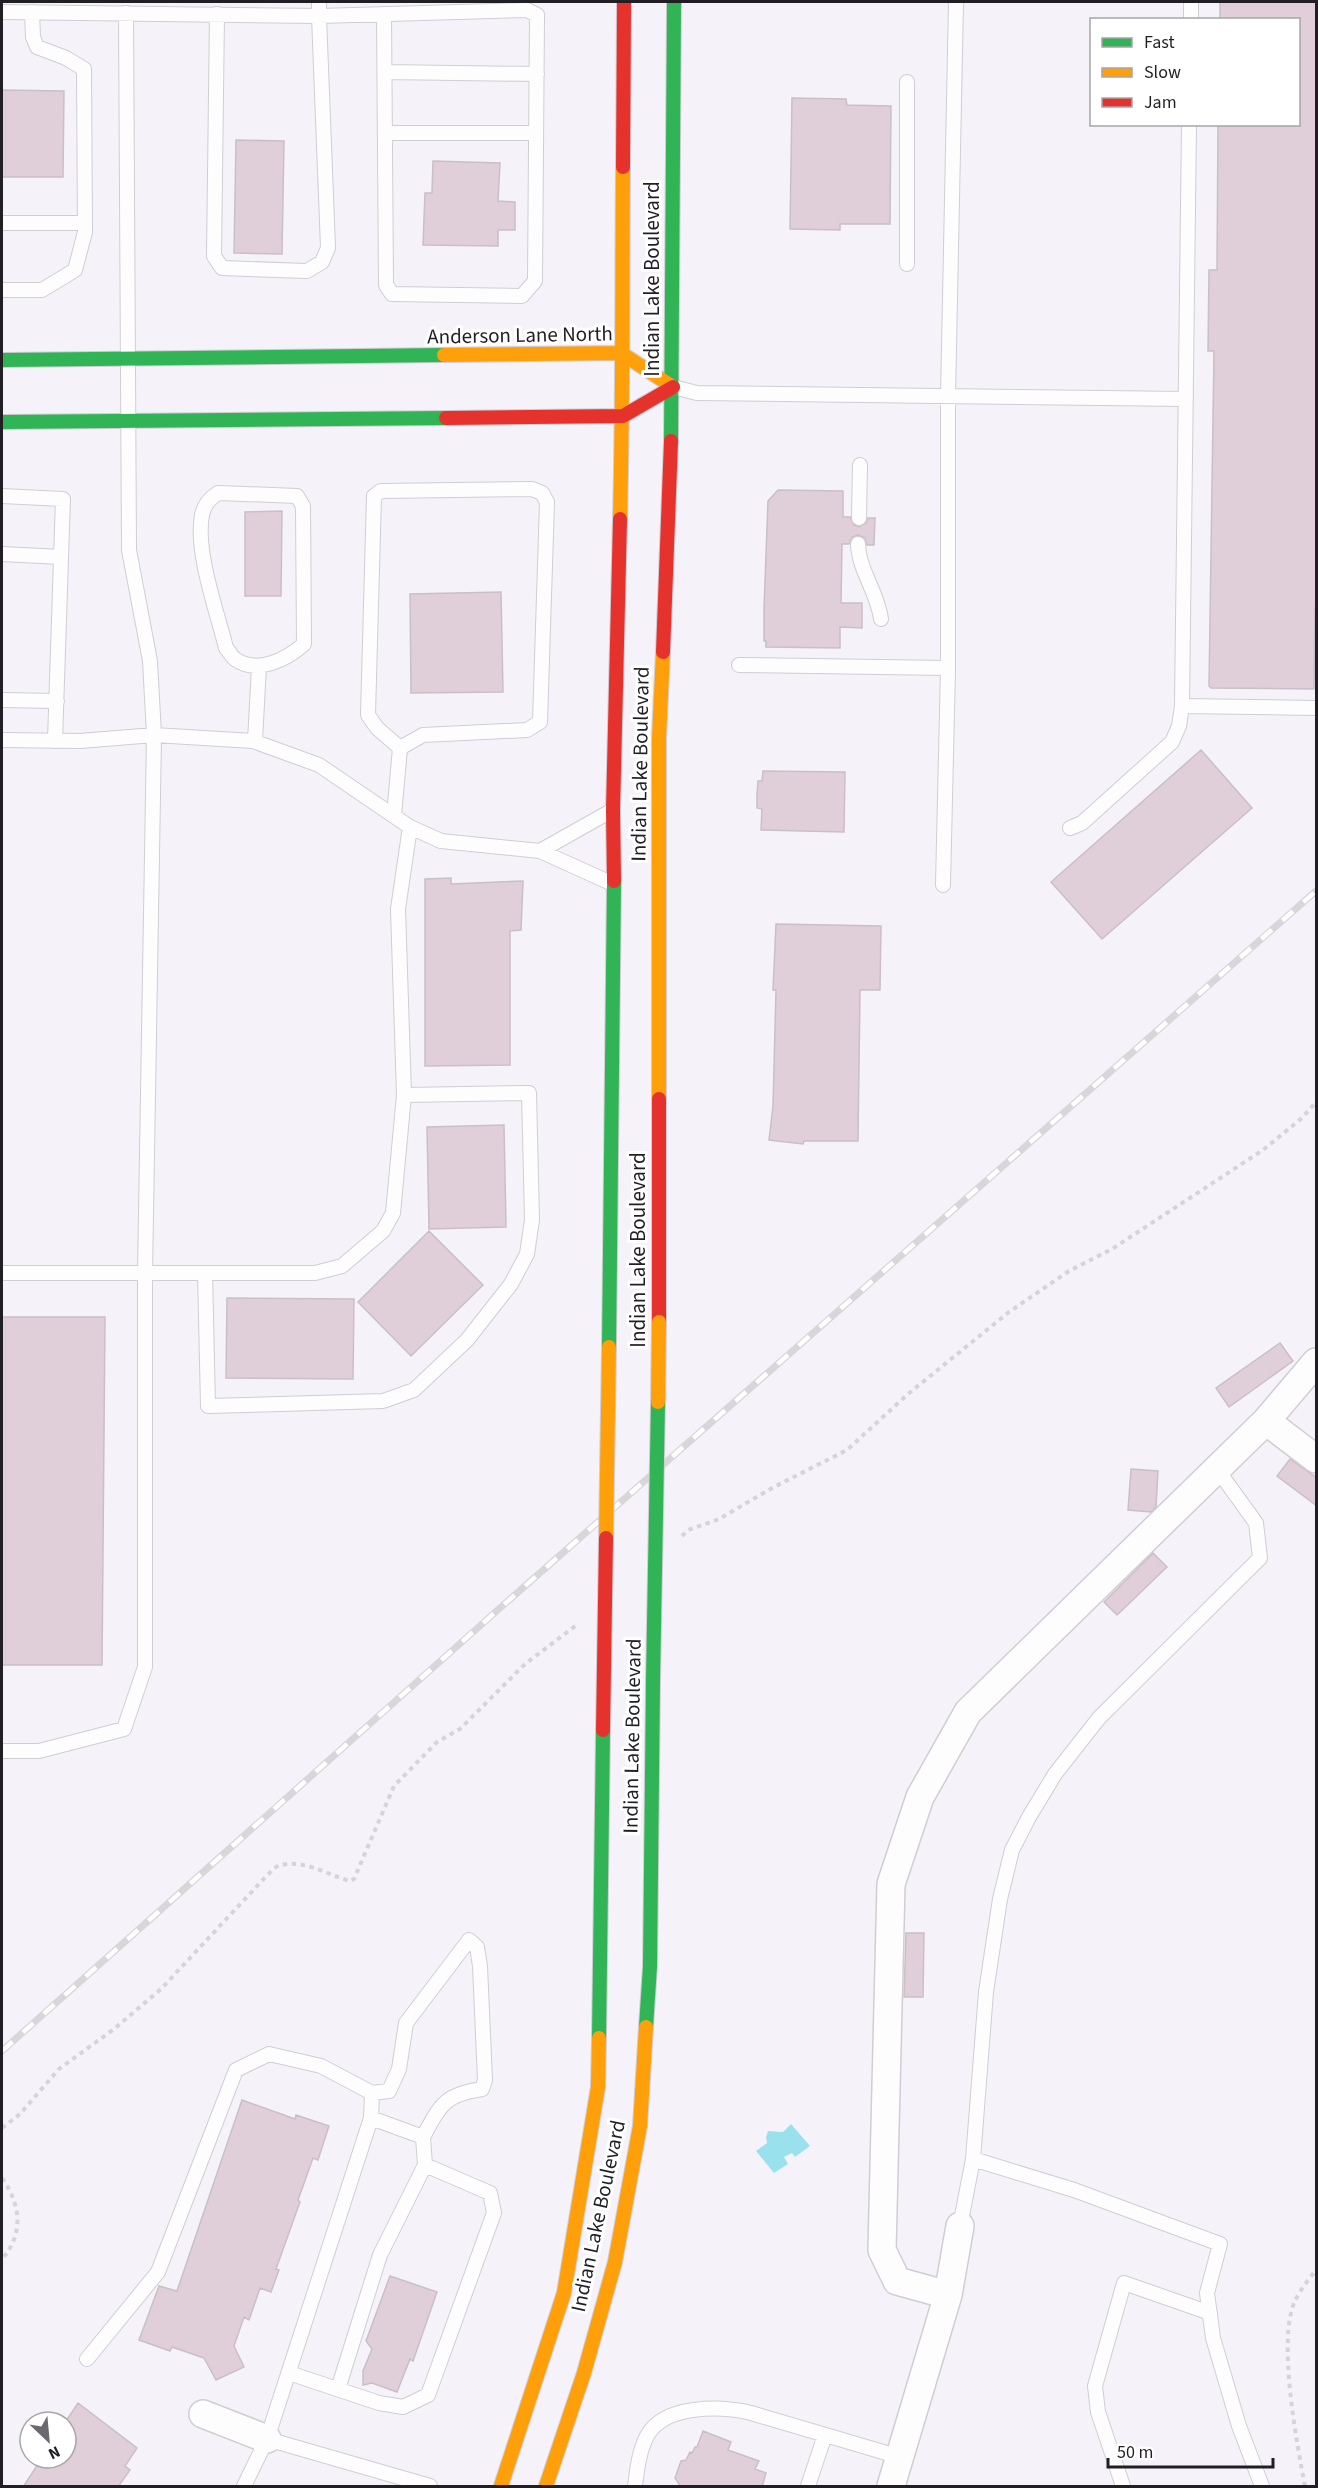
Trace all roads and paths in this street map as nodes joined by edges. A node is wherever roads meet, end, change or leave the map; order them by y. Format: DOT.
graph roads {
  1 [pos="624,2"];
  2 [pos="674,2"];
  3 [pos="956,2"];
  4 [pos="1191,2"];
  5 [pos="319,9"];
  6 [pos="388,10"];
  7 [pos="2,12"];
  8 [pos="32,12"];
  9 [pos="126,13"];
  10 [pos="217,14"];
  11 [pos="1191,18"];
  12 [pos="384,72"];
  13 [pos="537,74"];
  14 [pos="907,82"];
  15 [pos="1189,126"];
  16 [pos="385,133"];
  17 [pos="536,134"];
  18 [pos="2,223"];
  19 [pos="85,223"];
  20 [pos="907,264"];
  21 [pos="2,290"];
  22 [pos="621,353"];
  23 [pos="2,360"];
  24 [pos="128,360"];
  25 [pos="673,387"];
  26 [pos="948,397"];
  27 [pos="1186,399"];
  28 [pos="623,416"];
  29 [pos="129,420"];
  30 [pos="2,422"];
  31 [pos="860,465"];
  32 [pos="2,496"];
  33 [pos="859,518"];
  34 [pos="858,544"];
  35 [pos="2,554"];
  36 [pos="61,557"];
  37 [pos="881,619"];
  38 [pos="739,665"];
  39 [pos="259,666"];
  40 [pos="948,668"];
  41 [pos="2,700"];
  42 [pos="57,701"];
  43 [pos="1182,706"];
  44 [pos="1317,708"];
  45 [pos="154,735"];
  46 [pos="2,740"];
  47 [pos="55,741"];
  48 [pos="255,741"];
  49 [pos="400,748"];
  50 [pos="613,810"];
  51 [pos="394,816"];
  52 [pos="410,827"];
  53 [pos="1070,828"];
  54 [pos="540,851"];
  55 [pos="614,884"];
  56 [pos="943,885"];
  57 [pos="404,1095"];
  58 [pos="205,1273"];
  59 [pos="2,1274"];
  60 [pos="145,1274"];
  61 [pos="1317,1362"];
  62 [pos="1266,1421"];
  63 [pos="1317,1459"];
  64 [pos="1216,1469"];
  65 [pos="2,1751"];
  66 [pos="372,2092"];
  67 [pos="370,2118"];
  68 [pos="423,2137"];
  69 [pos="973,2159"];
  70 [pos="424,2165"];
  71 [pos="2,2178"];
  72 [pos="960,2226"];
  73 [pos="2,2259"];
  74 [pos="1317,2270"];
  75 [pos="948,2295"];
  76 [pos="1210,2313"];
  77 [pos="87,2359"];
  78 [pos="289,2373"];
  79 [pos="338,2389"];
  80 [pos="203,2414"];
  81 [pos="825,2435"];
  82 [pos="267,2439"];
  83 [pos="900,2457"];
  84 [pos="244,2487"];
  85 [pos="430,2487"];
  86 [pos="501,2487"];
  87 [pos="546,2487"];
  88 [pos="634,2487"];
  89 [pos="808,2487"];
  90 [pos="891,2487"];
  91 [pos="1123,2487"];
  92 [pos="1262,2487"];
  93 [pos="1305,2487"];
  1 -- 22 [label="main road, Indian Lake Boulevard"];
  2 -- 25 [label="main road, Indian Lake Boulevard"];
  3 -- 26 [label="lane"];
  4 -- 11 [label="lane"];
  5 -- 6 [label="lane"];
  5 -- 10 [label="lane"];
  5 -- 10 [label="lane"];
  6 -- 12 [label="lane"];
  6 -- 13 [label="lane"];
  7 -- 8 [label="lane"];
  8 -- 9 [label="lane"];
  8 -- 19 [label="lane"];
  9 -- 10 [label="lane"];
  9 -- 24 [label="lane"];
  12 -- 13 [label="lane"];
  12 -- 16 [label="lane"];
  13 -- 17 [label="lane"];
  14 -- 20 [label="lane"];
  15 -- 27 [label="lane"];
  16 -- 17 [label="lane"];
  16 -- 17 [label="lane"];
  18 -- 19 [label="lane"];
  19 -- 21 [label="lane"];
  22 -- 24 [label="main road, Anderson Lane North"];
  22 -- 25 [label="main road, Anderson Lane North"];
  22 -- 28 [label="main road, Indian Lake Boulevard"];
  23 -- 24 [label="main road, Anderson Lane North"];
  24 -- 29 [label="lane"];
  25 -- 26 [label="lane"];
  25 -- 28 [label="main road"];
  25 -- 87 [label="main road, Indian Lake Boulevard, bridge"];
  26 -- 27 [label="lane"];
  26 -- 40 [label="lane"];
  27 -- 43 [label="lane"];
  28 -- 29 [label="main road"];
  28 -- 50 [label="main road, Indian Lake Boulevard"];
  29 -- 30 [label="main road"];
  29 -- 45 [label="lane"];
  31 -- 33 [label="lane"];
  32 -- 36 [label="lane"];
  34 -- 37 [label="lane"];
  35 -- 36 [label="lane"];
  36 -- 42 [label="lane"];
  38 -- 40 [label="lane"];
  39 -- 39 [label="lane"];
  39 -- 48 [label="lane"];
  40 -- 56 [label="lane"];
  41 -- 42 [label="lane"];
  42 -- 47 [label="lane"];
  43 -- 44 [label="lane"];
  43 -- 53 [label="lane"];
  45 -- 47 [label="lane"];
  45 -- 48 [label="lane"];
  45 -- 60 [label="lane"];
  46 -- 47 [label="lane"];
  48 -- 51 [label="lane"];
  49 -- 49 [label="lane"];
  49 -- 51 [label="lane"];
  50 -- 54 [label="lane"];
  50 -- 55 [label="main road, Indian Lake Boulevard"];
  51 -- 52 [label="lane"];
  52 -- 54 [label="lane"];
  52 -- 57 [label="lane"];
  54 -- 55 [label="lane"];
  55 -- 86 [label="main road, Indian Lake Boulevard, bridge"];
  57 -- 58 [label="lane"];
  57 -- 58 [label="lane"];
  58 -- 60 [label="lane"];
  59 -- 60 [label="lane"];
  60 -- 65 [label="lane"];
  61 -- 62 [label="street"];
  62 -- 63 [label="street"];
  62 -- 64 [label="street"];
  64 -- 69 [label="lane"];
  64 -- 75 [label="street"];
  66 -- 67 [label="lane"];
  66 -- 68 [label="lane"];
  66 -- 77 [label="lane"];
  67 -- 68 [label="lane"];
  67 -- 78 [label="lane"];
  68 -- 70 [label="lane"];
  69 -- 72 [label="lane"];
  69 -- 76 [label="lane"];
  70 -- 79 [label="lane"];
  70 -- 79 [label="lane"];
  71 -- 73 [label="path"];
  72 -- 75 [label="street"];
  74 -- 93 [label="path"];
  75 -- 83 [label="street"];
  76 -- 91 [label="lane"];
  76 -- 92 [label="lane"];
  78 -- 79 [label="lane"];
  78 -- 82 [label="lane"];
  80 -- 82 [label="street"];
  81 -- 83 [label="lane"];
  81 -- 88 [label="lane"];
  81 -- 89 [label="lane"];
  82 -- 84 [label="lane"];
  82 -- 85 [label="lane"];
  83 -- 90 [label="street"];
}
